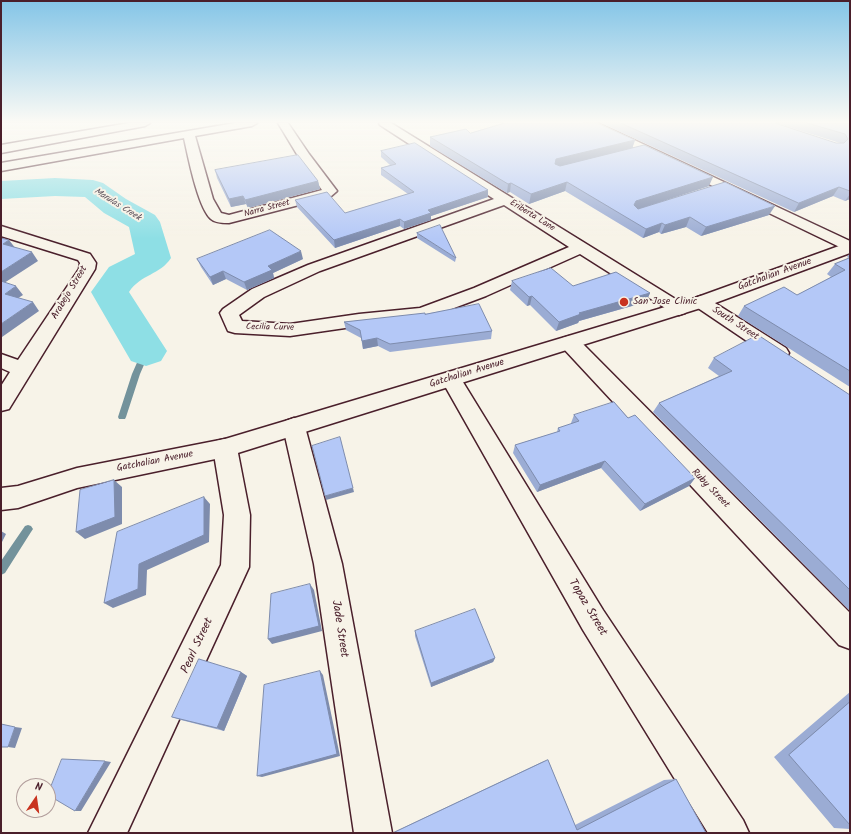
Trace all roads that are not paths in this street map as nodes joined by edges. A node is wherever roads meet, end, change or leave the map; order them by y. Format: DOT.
graph roads {
  1 [pos="29,162"];
  2 [pos="196,162"];
  3 [pos="308,162"];
  4 [pos="446,162"];
  5 [pos="672,162"];
  6 [pos="1,167"];
  7 [pos="506,199"];
  8 [pos="1,231"];
  9 [pos="850,247"];
  10 [pos="582,248"];
  11 [pos="701,302"];
  12 [pos="679,309"];
  13 [pos="570,343"];
  14 [pos="1,361"];
  15 [pos="792,361"];
  16 [pos="24,369"];
  17 [pos="451,379"];
  18 [pos="1,403"];
  19 [pos="294,427"];
  20 [pos="225,448"];
  21 [pos="77,478"];
  22 [pos="1,487"];
  23 [pos="1,499"];
  24 [pos="850,634"];
  25 [pos="107,833"];
  26 [pos="373,833"];
  27 [pos="730,833"];
  1 -- 6 [label="street"];
  2 -- 3 [label="street, Narra Street"];
  4 -- 7 [label="street, Eriberta Lane"];
  5 -- 9 [label="street"];
  7 -- 10 [label="street, Eriberta Lane"];
  7 -- 10 [label="street, Cecilia Curve"];
  8 -- 16 [label="street, Arabejo Street"];
  9 -- 11 [label="street, Gatchalian Avenue"];
  10 -- 12 [label="street, Eriberta Lane"];
  11 -- 12 [label="street, Gatchalian Avenue"];
  11 -- 15 [label="street, South Street"];
  12 -- 13 [label="street, Gatchalian Avenue"];
  13 -- 17 [label="street, Gatchalian Avenue"];
  13 -- 24 [label="street, Ruby Street"];
  14 -- 16 [label="street"];
  16 -- 18 [label="street, Arabejo Street"];
  17 -- 19 [label="street, Gatchalian Avenue"];
  17 -- 27 [label="street, Topaz Street"];
  19 -- 20 [label="street, Gatchalian Avenue"];
  19 -- 26 [label="street, Jade Street"];
  20 -- 21 [label="street, Gatchalian Avenue"];
  20 -- 25 [label="street, Pearl Street"];
  21 -- 22 [label="street, Gatchalian Avenue"];
  21 -- 23 [label="street, Gatchalian Avenue"];
}
